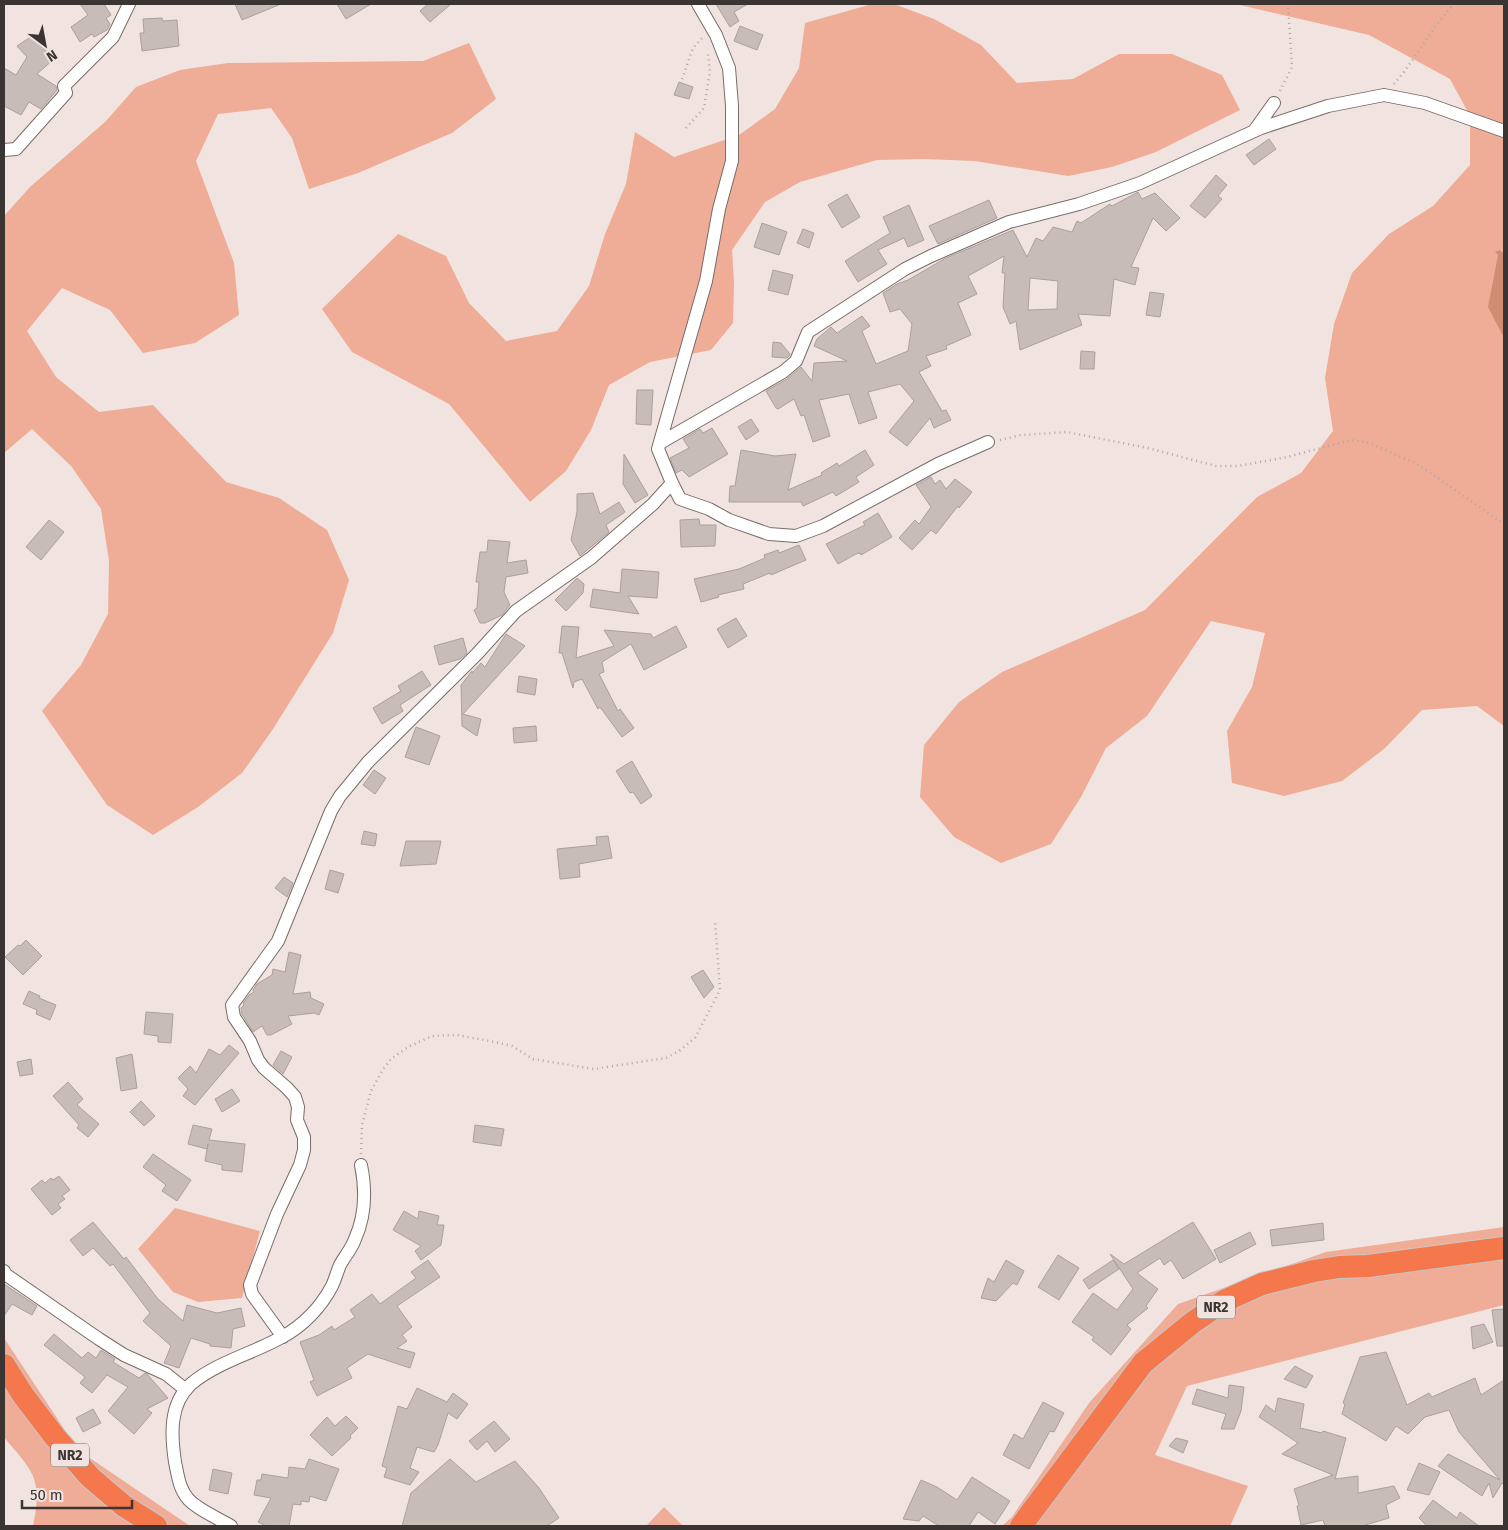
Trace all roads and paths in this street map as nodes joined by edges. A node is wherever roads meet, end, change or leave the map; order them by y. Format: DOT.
graph roads {
  1 [pos="129,4"];
  2 [pos="698,4"];
  3 [pos="1288,4"];
  4 [pos="1454,4"];
  5 [pos="707,42"];
  6 [pos="708,52"];
  7 [pos="682,79"];
  8 [pos="1384,95"];
  9 [pos="1274,103"];
  10 [pos="686,128"];
  11 [pos="1254,131"];
  12 [pos="1504,131"];
  13 [pos="4,150"];
  14 [pos="988,442"];
  15 [pos="660,443"];
  16 [pos="672,483"];
  17 [pos="1504,524"];
  18 [pos="715,920"];
  19 [pos="361,1165"];
  20 [pos="1504,1248"];
  21 [pos="4,1271"];
  22 [pos="283,1337"];
  23 [pos="4,1365"];
  24 [pos="186,1390"];
  25 [pos="156,1526"];
  26 [pos="231,1526"];
  27 [pos="1021,1526"];
  1 -- 13 [label="street"];
  2 -- 15 [label="street"];
  3 -- 9 [label="path"];
  4 -- 8 [label="path"];
  5 -- 7 [label="path"];
  6 -- 10 [label="path"];
  8 -- 11 [label="street"];
  8 -- 12 [label="street"];
  9 -- 11 [label="street"];
  11 -- 15 [label="street"];
  14 -- 16 [label="street"];
  14 -- 17 [label="path"];
  15 -- 16 [label="street"];
  16 -- 22 [label="street"];
  18 -- 19 [label="path"];
  19 -- 22 [label="street"];
  20 -- 27 [label="highway, NR2"];
  21 -- 24 [label="street"];
  22 -- 24 [label="street"];
  23 -- 25 [label="highway, NR2"];
  24 -- 26 [label="street"];
}
